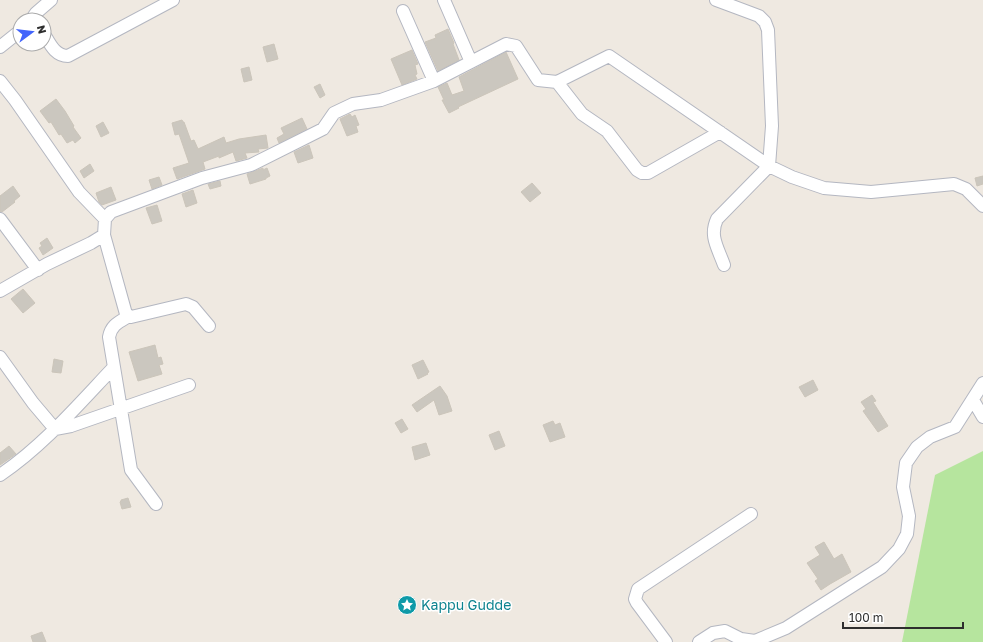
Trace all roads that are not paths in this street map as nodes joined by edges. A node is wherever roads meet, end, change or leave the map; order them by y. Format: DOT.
graph roads {
  1 [pos="51,0"];
  2 [pos="173,0"];
  3 [pos="444,0"];
  4 [pos="716,0"];
  5 [pos="403,11"];
  6 [pos="37,12"];
  7 [pos="12,37"];
  8 [pos="52,46"];
  9 [pos="0,47"];
  10 [pos="471,62"];
  11 [pos="0,81"];
  12 [pos="434,81"];
  13 [pos="557,82"];
  14 [pos="720,132"];
  15 [pos="769,166"];
  16 [pos="982,202"];
  17 [pos="0,218"];
  18 [pos="105,219"];
  19 [pos="104,234"];
  20 [pos="724,265"];
  21 [pos="38,270"];
  22 [pos="0,291"];
  23 [pos="128,316"];
  24 [pos="209,326"];
  25 [pos="0,357"];
  26 [pos="114,367"];
  27 [pos="983,383"];
  28 [pos="189,385"];
  29 [pos="973,400"];
  30 [pos="120,408"];
  31 [pos="983,417"];
  32 [pos="55,430"];
  33 [pos="0,475"];
  34 [pos="156,504"];
  35 [pos="751,514"];
  36 [pos="666,642"];
  37 [pos="699,642"];
  38 [pos="756,642"];
  1 -- 6 [label="street"];
  2 -- 8 [label="street"];
  3 -- 10 [label="street"];
  4 -- 15 [label="street"];
  5 -- 12 [label="street"];
  7 -- 9 [label="street"];
  10 -- 12 [label="street"];
  10 -- 13 [label="street"];
  11 -- 18 [label="street"];
  12 -- 18 [label="street"];
  13 -- 14 [label="street"];
  13 -- 14 [label="street"];
  14 -- 15 [label="street"];
  15 -- 16 [label="street"];
  15 -- 20 [label="street"];
  17 -- 21 [label="street"];
  18 -- 19 [label="street"];
  19 -- 21 [label="street"];
  19 -- 23 [label="street"];
  21 -- 22 [label="street"];
  23 -- 24 [label="street"];
  23 -- 26 [label="street"];
  25 -- 32 [label="street"];
  26 -- 30 [label="street"];
  26 -- 32 [label="street"];
  27 -- 29 [label="street"];
  28 -- 30 [label="street"];
  29 -- 31 [label="street"];
  29 -- 38 [label="street"];
  30 -- 32 [label="street"];
  30 -- 34 [label="street"];
  32 -- 33 [label="street"];
  35 -- 36 [label="street"];
  37 -- 38 [label="street"];
}
